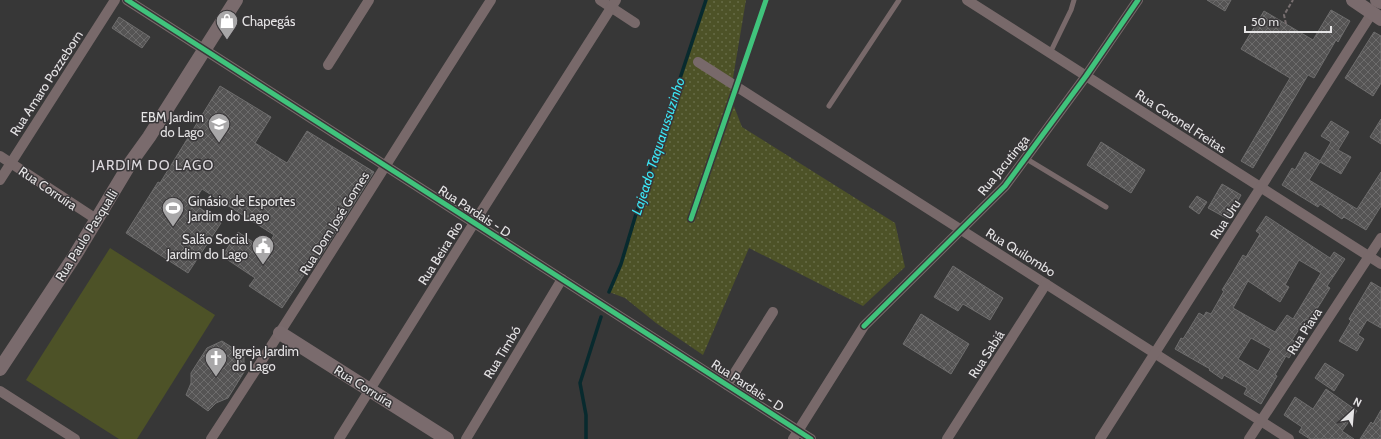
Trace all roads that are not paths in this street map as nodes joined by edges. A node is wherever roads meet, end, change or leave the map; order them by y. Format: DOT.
graph roads {
  1 [pos="115,0"];
  2 [pos="128,0"];
  3 [pos="236,0"];
  4 [pos="369,0"];
  5 [pos="491,0"];
  6 [pos="600,0"];
  7 [pos="899,0"];
  8 [pos="967,0"];
  9 [pos="1074,0"];
  10 [pos="1138,0"];
  11 [pos="1352,0"];
  12 [pos="1377,0"];
  13 [pos="1381,2"];
  14 [pos="614,4"];
  15 [pos="1376,16"];
  16 [pos="635,23"];
  17 [pos="204,50"];
  18 [pos="1050,53"];
  19 [pos="698,62"];
  20 [pos="328,65"];
  21 [pos="1086,76"];
  22 [pos="829,106"];
  23 [pos="0,156"];
  24 [pos="1025,158"];
  25 [pos="10,163"];
  26 [pos="384,166"];
  27 [pos="0,180"];
  28 [pos="1261,188"];
  29 [pos="1106,207"];
  30 [pos="96,219"];
  31 [pos="474,223"];
  32 [pos="960,230"];
  33 [pos="1381,238"];
  34 [pos="1369,256"];
  35 [pos="1381,264"];
  36 [pos="562,279"];
  37 [pos="1046,284"];
  38 [pos="773,312"];
  39 [pos="280,333"];
  40 [pos="1155,353"];
  41 [pos="0,369"];
  42 [pos="727,385"];
  43 [pos="370,390"];
  44 [pos="0,391"];
  45 [pos="1260,421"];
  46 [pos="796,435"];
  47 [pos="75,439"];
  48 [pos="211,439"];
  49 [pos="339,439"];
  50 [pos="447,439"];
  51 [pos="466,439"];
  52 [pos="811,439"];
  53 [pos="947,439"];
  54 [pos="1100,439"];
  55 [pos="1249,439"];
  56 [pos="1288,439"];
  1 -- 25 [label="street, Rua Amaro Pozzeborn"];
  2 -- 17 [label="street, Rua Pardais - D"];
  3 -- 17 [label="street, Rua Paulo Pasqualli"];
  4 -- 20 [label="street"];
  5 -- 26 [label="street, Rua Dom José Gomes"];
  6 -- 14 [label="street"];
  7 -- 22 [label="lane"];
  8 -- 18 [label="street, Rua Coronel Freitas"];
  9 -- 18 [label="lane"];
  10 -- 21 [label="street, Rua Jacutinga"];
  11 -- 15 [label="street"];
  12 -- 13 [label="street"];
  14 -- 16 [label="street"];
  14 -- 31 [label="street, Rua Beira Rio"];
  15 -- 28 [label="street, Rua Uru"];
  17 -- 26 [label="street, Rua Pardais - D"];
  17 -- 30 [label="street, Rua Paulo Pasqualli"];
  18 -- 21 [label="street, Rua Coronel Freitas"];
  19 -- 32 [label="street, Rua Quilombo"];
  21 -- 24 [label="street, Rua Jacutinga"];
  21 -- 28 [label="street, Rua Coronel Freitas"];
  23 -- 25 [label="street, Rua Corruíra"];
  24 -- 29 [label="lane"];
  24 -- 32 [label="street, Rua Jacutinga"];
  25 -- 27 [label="street, Rua Amaro Pozzeborn"];
  25 -- 30 [label="street, Rua Corruíra"];
  26 -- 31 [label="street, Rua Pardais - D"];
  26 -- 39 [label="street, Rua Dom José Gomes"];
  28 -- 34 [label="street, Rua Coronel Freitas"];
  28 -- 40 [label="street, Rua Uru"];
  30 -- 41 [label="street, Rua Paulo Pasqualli"];
  31 -- 36 [label="street, Rua Pardais - D"];
  31 -- 43 [label="street, Rua Beira Rio"];
  32 -- 37 [label="street, Rua Quilombo"];
  32 -- 46 [label="street, Rua Jacutinga"];
  33 -- 34 [label="street, Rua Piava"];
  34 -- 35 [label="street, Rua Coronel Freitas"];
  34 -- 45 [label="street, Rua Piava"];
  36 -- 42 [label="street, Rua Pardais - D"];
  36 -- 51 [label="street, Rua Timbó"];
  37 -- 40 [label="street, Rua Quilombo"];
  37 -- 53 [label="street, Rua Sabiá"];
  38 -- 42 [label="street"];
  39 -- 43 [label="street, Rua Corruíra"];
  39 -- 48 [label="street, Rua Dom José Gomes"];
  40 -- 45 [label="street, Rua Quilombo"];
  40 -- 54 [label="street, Rua Uru"];
  42 -- 46 [label="street, Rua Pardais - D"];
  43 -- 49 [label="street, Rua Beira Rio"];
  43 -- 50 [label="street, Rua Corruíra"];
  44 -- 47 [label="street"];
  45 -- 55 [label="street, Rua Piava"];
  45 -- 56 [label="street, Rua Quilombo"];
  46 -- 52 [label="street, Rua Pardais - D"];
}
